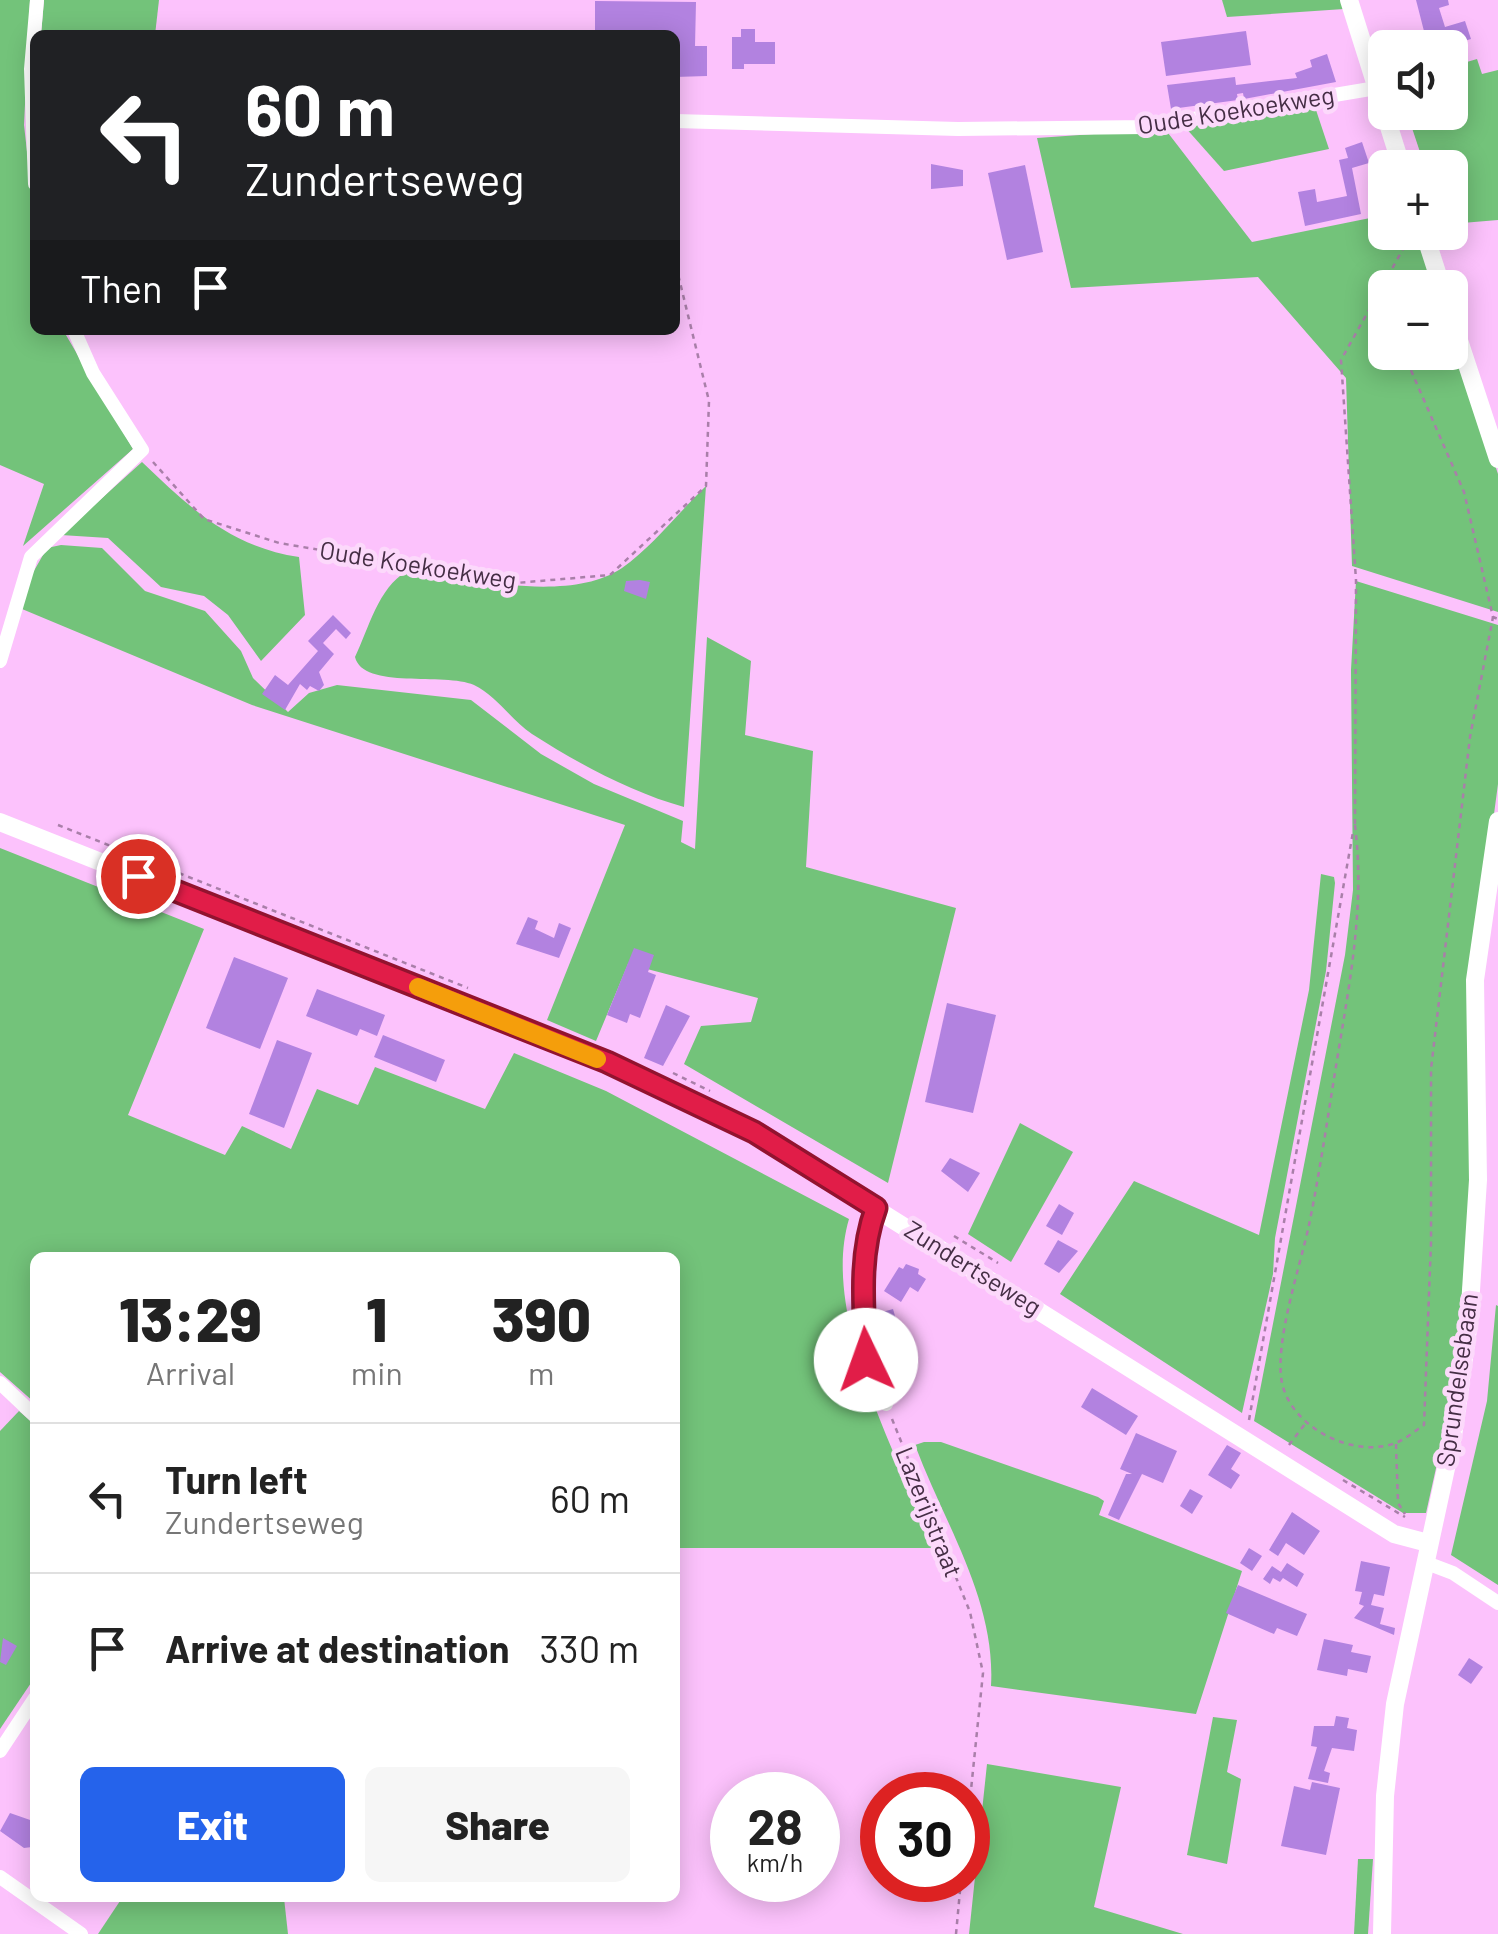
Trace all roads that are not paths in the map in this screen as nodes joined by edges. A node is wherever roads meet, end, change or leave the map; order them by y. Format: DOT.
graph roads {
  1 [pos="37,0"];
  2 [pos="1348,0"];
  3 [pos="34,30"];
  4 [pos="1368,63"];
  5 [pos="1368,89"];
  6 [pos="680,121"];
  7 [pos="76,335"];
  8 [pos="1468,368"];
  9 [pos="1498,459"];
  10 [pos="0,660"];
  11 [pos="0,822"];
  12 [pos="1498,822"];
  13 [pos="876,1208"];
  14 [pos="0,1383"];
  15 [pos="886,1404"];
  16 [pos="30,1411"];
  17 [pos="1426,1552"];
  18 [pos="1498,1602"];
  19 [pos="30,1706"];
  20 [pos="0,1751"];
  21 [pos="0,1877"];
  22 [pos="30,1898"];
  23 [pos="36,1902"];
  24 [pos="81,1934"];
  25 [pos="1382,1934"];
  1 -- 3 [label="street"];
  2 -- 4 [label="street"];
  5 -- 6 [label="street, Oude Koekoekweg"];
  7 -- 10 [label="street"];
  8 -- 9 [label="street"];
  11 -- 13 [label="street, Zundertseweg"];
  12 -- 17 [label="street, Sprundelsebaan"];
  13 -- 15 [label="street"];
  13 -- 17 [label="street, Zundertseweg"];
  14 -- 16 [label="street"];
  17 -- 18 [label="street, Zundertseweg"];
  17 -- 25 [label="street, Sprundelsebaan"];
  19 -- 20 [label="street"];
  21 -- 22 [label="street"];
  23 -- 24 [label="street"];
}
